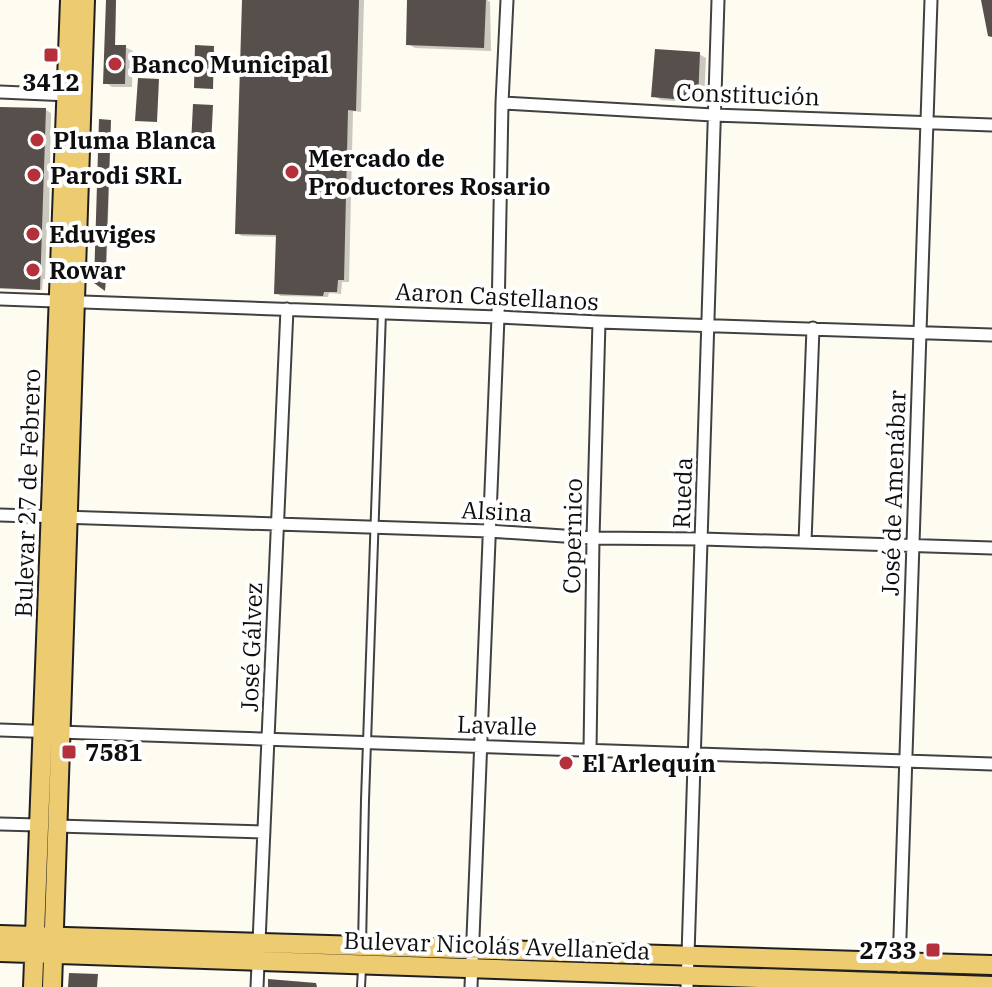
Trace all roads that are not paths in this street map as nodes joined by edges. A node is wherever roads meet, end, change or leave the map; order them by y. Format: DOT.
graph roads {
  1 [pos="70,0"];
  2 [pos="85,0"];
  3 [pos="507,0"];
  4 [pos="718,0"];
  5 [pos="931,0"];
  6 [pos="0,92"];
  7 [pos="74,95"];
  8 [pos="502,103"];
  9 [pos="713,115"];
  10 [pos="927,123"];
  11 [pos="992,125"];
  12 [pos="0,299"];
  13 [pos="67,301"];
  14 [pos="287,309"];
  15 [pos="382,312"];
  16 [pos="498,317"];
  17 [pos="599,322"];
  18 [pos="709,325"];
  19 [pos="813,328"];
  20 [pos="921,332"];
  21 [pos="992,335"];
  22 [pos="0,515"];
  23 [pos="59,517"];
  24 [pos="278,524"];
  25 [pos="374,528"];
  26 [pos="489,531"];
  27 [pos="593,538"];
  28 [pos="702,539"];
  29 [pos="805,542"];
  30 [pos="913,546"];
  31 [pos="992,548"];
  32 [pos="0,730"];
  33 [pos="51,732"];
  34 [pos="269,740"];
  35 [pos="367,743"];
  36 [pos="480,747"];
  37 [pos="590,751"];
  38 [pos="695,754"];
  39 [pos="906,761"];
  40 [pos="992,764"];
  41 [pos="0,824"];
  42 [pos="48,825"];
  43 [pos="264,832"];
  44 [pos="0,935"];
  45 [pos="44,945"];
  46 [pos="0,952"];
  47 [pos="258,952"];
  48 [pos="362,955"];
  49 [pos="689,956"];
  50 [pos="899,962"];
  51 [pos="992,965"];
  52 [pos="471,968"];
  53 [pos="688,981"];
  54 [pos="899,985"];
  55 [pos="992,986"];
  56 [pos="33,987"];
  57 [pos="52,987"];
  58 [pos="257,987"];
  59 [pos="361,987"];
  1 -- 7 [label="main road, Bulevar 27 de Febrero"];
  2 -- 7 [label="main road, Bulevar 27 de Febrero"];
  3 -- 8 [label="street"];
  4 -- 9 [label="street, Rueda"];
  5 -- 10 [label="street, José de Amenábar"];
  6 -- 7 [label="street"];
  7 -- 13 [label="main road, Bulevar 27 de Febrero"];
  8 -- 9 [label="street, Constitución"];
  8 -- 16 [label="street"];
  9 -- 10 [label="street, Constitución"];
  9 -- 18 [label="street, Rueda"];
  10 -- 11 [label="street, Constitución"];
  10 -- 20 [label="street, José de Amenábar"];
  12 -- 13 [label="street, Aaron Castellanos"];
  13 -- 14 [label="street, Aaron Castellanos"];
  13 -- 23 [label="main road, Bulevar 27 de Febrero"];
  14 -- 15 [label="street, Aaron Castellanos"];
  14 -- 24 [label="street, José Gálvez"];
  15 -- 16 [label="street, Aaron Castellanos"];
  15 -- 25 [label="lane"];
  16 -- 17 [label="street, Aaron Castellanos"];
  16 -- 26 [label="street"];
  17 -- 18 [label="street, Aaron Castellanos"];
  17 -- 27 [label="street, Copernico"];
  18 -- 19 [label="street, Aaron Castellanos"];
  18 -- 28 [label="street, Rueda"];
  19 -- 20 [label="street, Aaron Castellanos"];
  19 -- 29 [label="street"];
  20 -- 21 [label="street, Aaron Castellanos"];
  20 -- 30 [label="street, José de Amenábar"];
  22 -- 23 [label="street, Alsina"];
  23 -- 24 [label="street, Alsina"];
  23 -- 33 [label="main road, Bulevar 27 de Febrero"];
  24 -- 25 [label="street, Alsina"];
  24 -- 34 [label="street, José Gálvez"];
  25 -- 26 [label="street, Alsina"];
  25 -- 35 [label="lane"];
  26 -- 27 [label="street, Alsina"];
  26 -- 36 [label="street"];
  27 -- 28 [label="street, Alsina"];
  27 -- 37 [label="street, Copernico"];
  28 -- 29 [label="street, Alsina"];
  28 -- 38 [label="street, Rueda"];
  29 -- 30 [label="street, Alsina"];
  30 -- 31 [label="street, Alsina"];
  30 -- 39 [label="street, José de Amenábar"];
  32 -- 33 [label="street, Lavalle"];
  33 -- 34 [label="street, Lavalle"];
  33 -- 42 [label="main road, Bulevar 27 de Febrero"];
  34 -- 35 [label="street, Lavalle"];
  34 -- 43 [label="street, José Gálvez"];
  35 -- 36 [label="street, Lavalle"];
  35 -- 48 [label="lane"];
  36 -- 37 [label="street, Lavalle"];
  36 -- 52 [label="street"];
  37 -- 38 [label="street, Lavalle"];
  38 -- 39 [label="street, Lavalle"];
  38 -- 49 [label="street, Rueda"];
  39 -- 40 [label="street, Lavalle"];
  39 -- 50 [label="street, José de Amenábar"];
  41 -- 42 [label="street"];
  42 -- 43 [label="street"];
  42 -- 45 [label="main road, Bulevar 27 de Febrero"];
  43 -- 47 [label="street, José Gálvez"];
  44 -- 45 [label="main road, Bulevar Nicolás Avellaneda"];
  45 -- 46 [label="main road, Bulevar Nicolás Avellaneda"];
  45 -- 47 [label="main road, Bulevar Nicolás Avellaneda"];
  45 -- 56 [label="main road, Bulevar 27 de Febrero"];
  45 -- 57 [label="main road, Bulevar 27 de Febrero"];
  47 -- 48 [label="main road, Bulevar Nicolás Avellaneda"];
  47 -- 58 [label="street, José Gálvez"];
  48 -- 52 [label="main road, Bulevar Nicolás Avellaneda"];
  48 -- 59 [label="lane"];
  49 -- 50 [label="main road, Bulevar Nicolás Avellaneda"];
  49 -- 52 [label="main road, Bulevar Nicolás Avellaneda"];
  49 -- 53 [label="street, Rueda"];
  50 -- 51 [label="main road, Bulevar Nicolás Avellaneda"];
  50 -- 54 [label="street, José de Amenábar"];
  52 -- 53 [label="main road, Bulevar Nicolás Avellaneda"];
  53 -- 54 [label="main road, Bulevar Nicolás Avellaneda"];
  54 -- 55 [label="main road, Bulevar Nicolás Avellaneda"];
}
